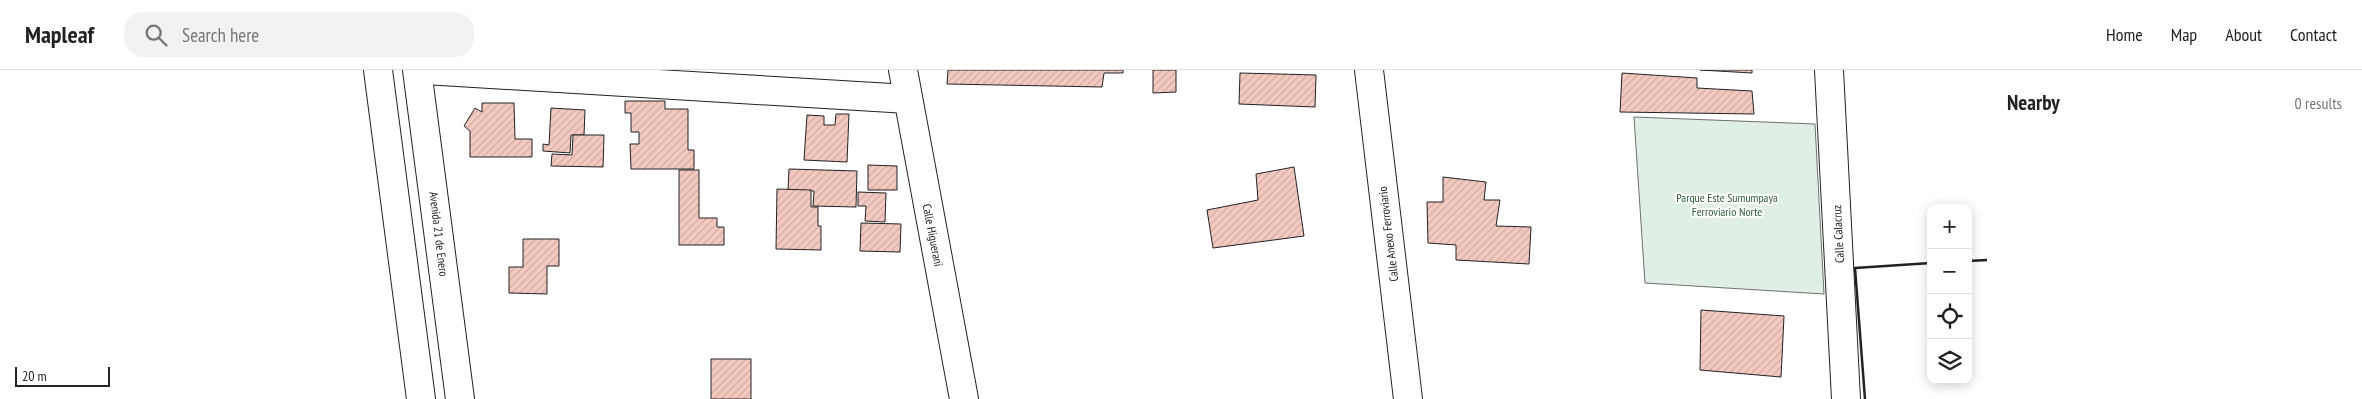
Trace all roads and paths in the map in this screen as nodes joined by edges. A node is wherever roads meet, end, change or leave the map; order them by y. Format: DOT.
graph roads {
  1 [pos="378,70"];
  2 [pos="417,70"];
  3 [pos="425,70"];
  4 [pos="903,70"];
  5 [pos="1369,70"];
  6 [pos="1829,70"];
  7 [pos="908,99"];
  8 [pos="421,399"];
  9 [pos="460,399"];
  10 [pos="964,399"];
  11 [pos="1408,399"];
  12 [pos="1846,399"];
  1 -- 8 [label="street"];
  2 -- 9 [label="street, Avenida 21 de Enero"];
  3 -- 7 [label="street"];
  4 -- 7 [label="street, Calle Higuerani"];
  5 -- 11 [label="street, Calle Anexo Ferroviario"];
  6 -- 12 [label="street, Calle Calacruz"];
  7 -- 10 [label="street, Calle Higuerani"];
}
